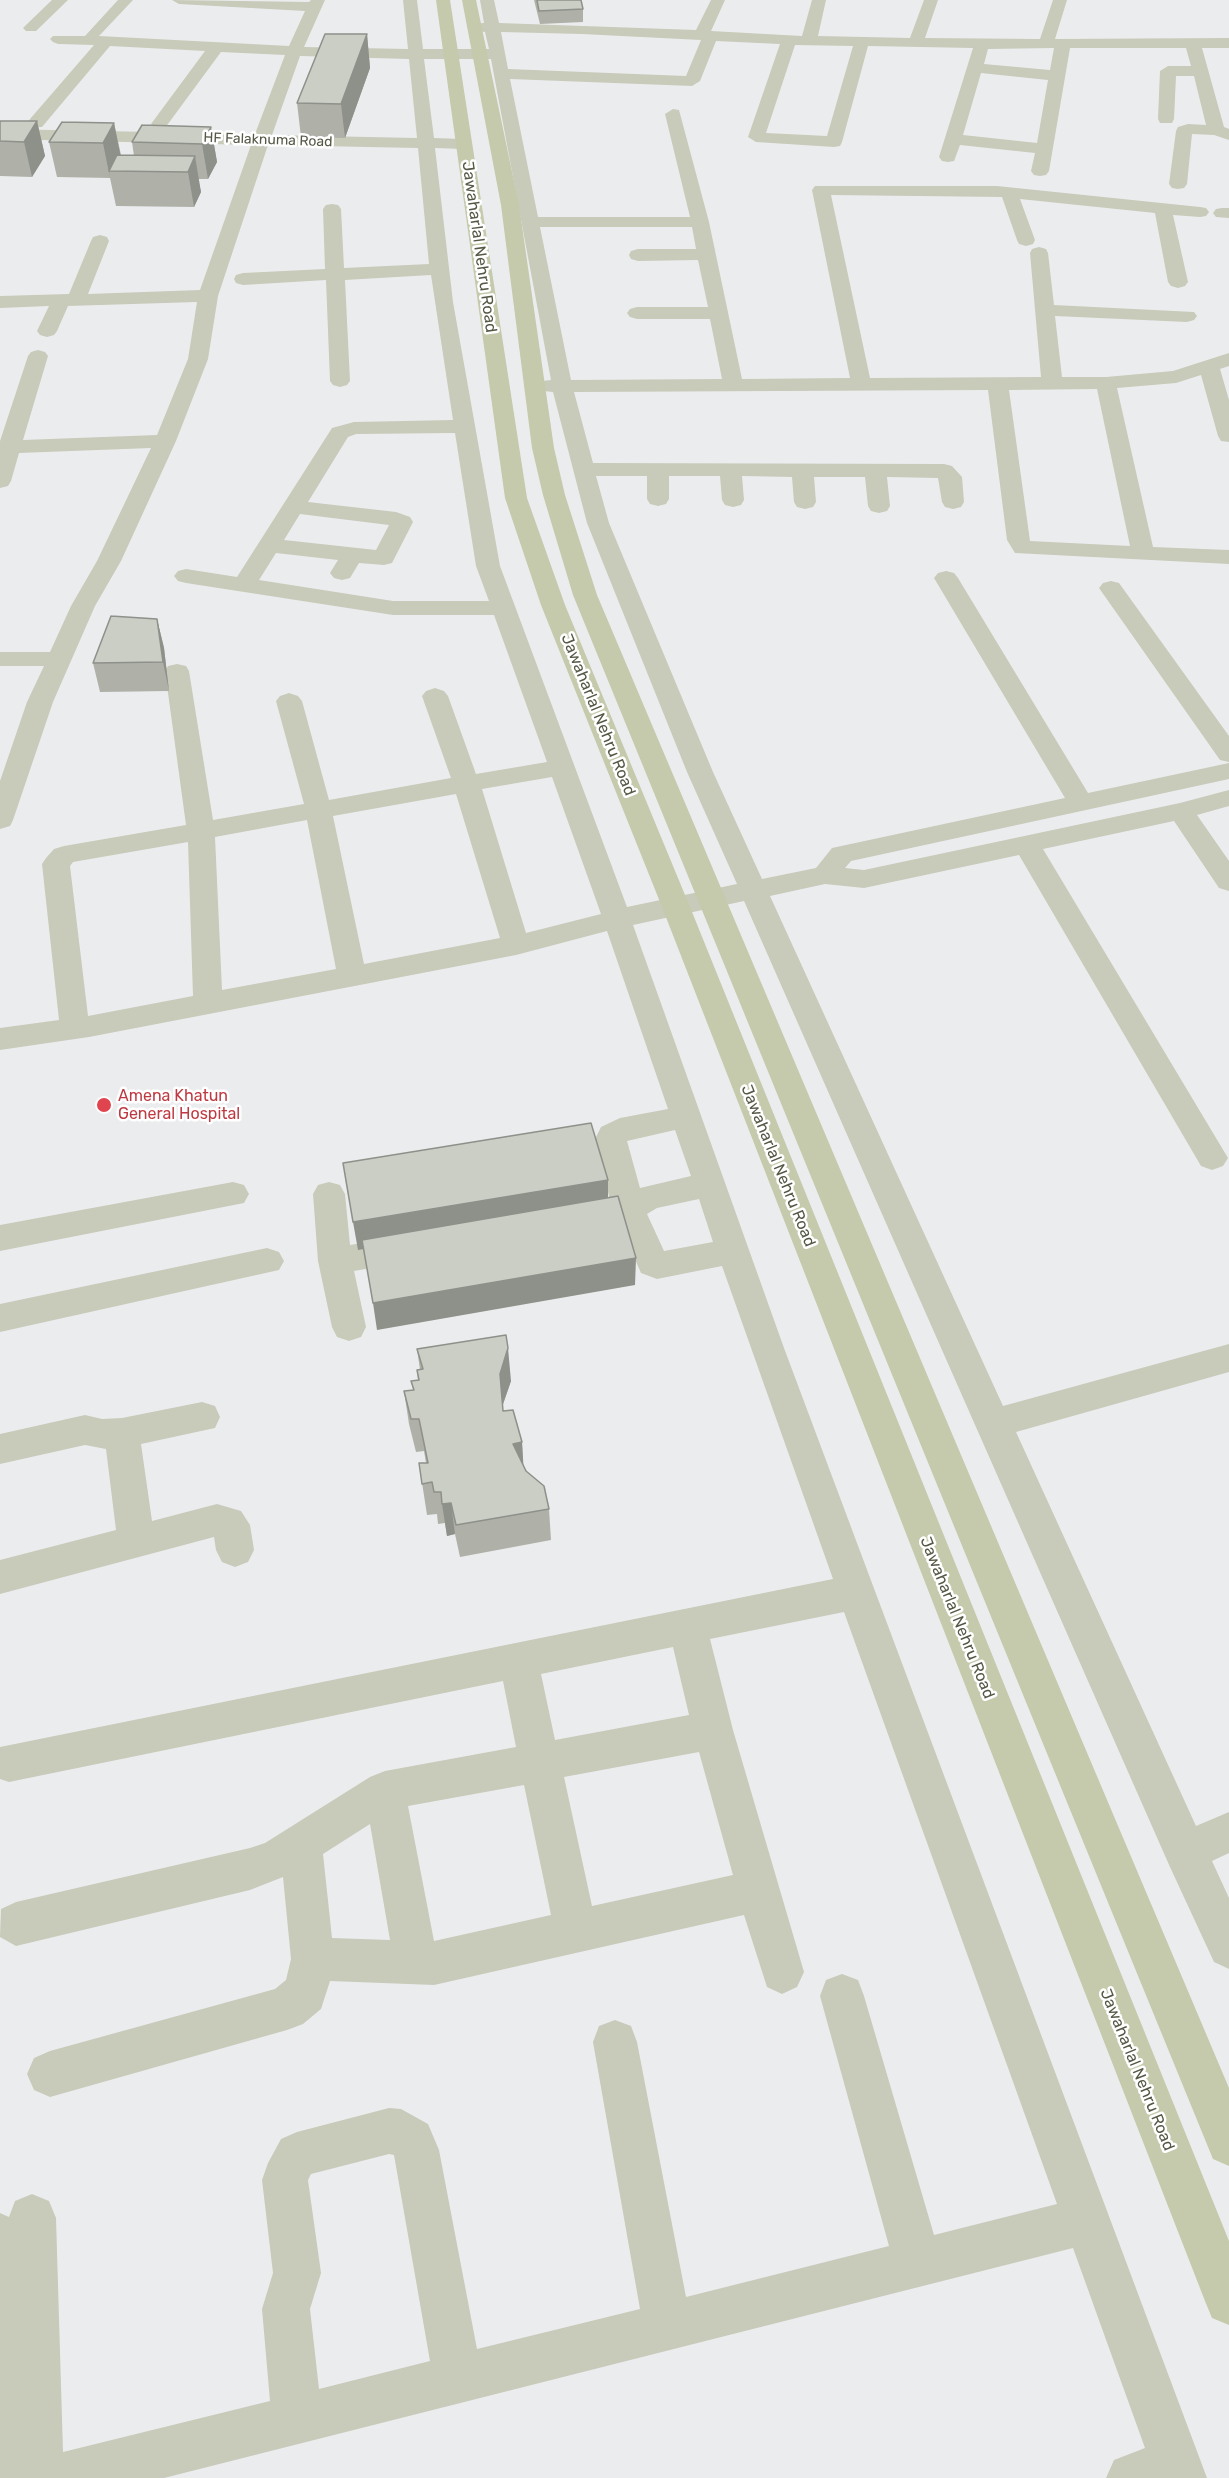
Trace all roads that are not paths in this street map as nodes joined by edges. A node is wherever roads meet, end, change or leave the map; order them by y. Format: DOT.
graph roads {
  1 [pos="61,0"];
  2 [pos="126,0"];
  3 [pos="179,0"];
  4 [pos="410,0"];
  5 [pos="443,0"];
  6 [pos="488,0"];
  7 [pos="718,0"];
  8 [pos="819,0"];
  9 [pos="931,0"];
  10 [pos="1060,0"];
  11 [pos="191,1"];
  12 [pos="249,2"];
  13 [pos="284,3"];
  14 [pos="316,3"];
  15 [pos="177,16"];
  16 [pos="282,22"];
  17 [pos="31,28"];
  18 [pos="706,35"];
  19 [pos="231,36"];
  20 [pos="477,36"];
  21 [pos="99,38"];
  22 [pos="58,39"];
  23 [pos="789,40"];
  24 [pos="809,40"];
  25 [pos="861,41"];
  26 [pos="915,42"];
  27 [pos="1193,43"];
  28 [pos="1229,43"];
  29 [pos="982,44"];
  30 [pos="1046,44"];
  31 [pos="1063,44"];
  32 [pos="294,51"];
  33 [pos="416,54"];
  34 [pos="974,68"];
  35 [pos="1201,71"];
  36 [pos="503,74"];
  37 [pos="1058,76"];
  38 [pos="673,114"];
  39 [pos="1166,119"];
  40 [pos="36,123"];
  41 [pos="159,124"];
  42 [pos="1222,132"];
  43 [pos="0,134"];
  44 [pos="953,139"];
  45 [pos="262,140"];
  46 [pos="426,144"];
  47 [pos="464,144"];
  48 [pos="1044,148"];
  49 [pos="948,157"];
  50 [pos="816,161"];
  51 [pos="1040,171"];
  52 [pos="1178,184"];
  53 [pos="821,190"];
  54 [pos="1009,192"];
  55 [pos="332,209"];
  56 [pos="1163,209"];
  57 [pos="1200,212"];
  58 [pos="531,222"];
  59 [pos="700,222"];
  60 [pos="100,241"];
  61 [pos="706,254"];
  62 [pos="638,255"];
  63 [pos="440,269"];
  64 [pos="335,275"];
  65 [pos="243,279"];
  66 [pos="1178,282"];
  67 [pos="208,296"];
  68 [pos="68,300"];
  69 [pos="5,302"];
  70 [pos="1044,310"];
  71 [pos="637,313"];
  72 [pos="718,314"];
  73 [pos="1187,316"];
  74 [pos="0,320"];
  75 [pos="47,331"];
  76 [pos="38,356"];
  77 [pos="1229,359"];
  78 [pos="1209,366"];
  79 [pos="340,381"];
  80 [pos="1052,383"];
  81 [pos="1106,383"];
  82 [pos="861,384"];
  83 [pos="998,384"];
  84 [pos="733,385"];
  85 [pos="548,386"];
  86 [pos="464,426"];
  87 [pos="1229,436"];
  88 [pos="165,441"];
  89 [pos="6,446"];
  90 [pos="584,469"];
  91 [pos="658,469"];
  92 [pos="731,470"];
  93 [pos="802,470"];
  94 [pos="875,470"];
  95 [pos="0,481"];
  96 [pos="658,499"];
  97 [pos="733,500"];
  98 [pos="806,502"];
  99 [pos="953,502"];
  100 [pos="879,506"];
  101 [pos="293,507"];
  102 [pos="269,545"];
  103 [pos="1143,554"];
  104 [pos="352,555"];
  105 [pos="1229,557"];
  106 [pos="186,576"];
  107 [pos="946,578"];
  108 [pos="244,585"];
  109 [pos="1111,588"];
  110 [pos="328,598"];
  111 [pos="503,608"];
  112 [pos="0,659"];
  113 [pos="59,659"];
  114 [pos="177,671"];
  115 [pos="435,696"];
  116 [pos="289,701"];
  117 [pos="11,752"];
  118 [pos="1229,754"];
  119 [pos="562,767"];
  120 [pos="1229,771"];
  121 [pos="467,785"];
  122 [pos="1229,798"];
  123 [pos="1082,804"];
  124 [pos="319,811"];
  125 [pos="1181,811"];
  126 [pos="0,820"];
  127 [pos="201,832"];
  128 [pos="1026,844"];
  129 [pos="825,875"];
  130 [pos="1229,882"];
  131 [pos="754,890"];
  132 [pos="712,898"];
  133 [pos="676,907"];
  134 [pos="617,919"];
  135 [pos="516,945"];
  136 [pos="352,976"];
  137 [pos="208,1003"];
  138 [pos="75,1028"];
  139 [pos="0,1040"];
  140 [pos="687,1116"];
  141 [pos="1212,1158"];
  142 [pos="710,1185"];
  143 [pos="233,1194"];
  144 [pos="328,1194"];
  145 [pos="629,1209"];
  146 [pos="547,1224"];
  147 [pos="0,1238"];
  148 [pos="441,1242"];
  149 [pos="733,1251"];
  150 [pos="267,1261"];
  151 [pos="334,1261"];
  152 [pos="0,1318"];
  153 [pos="350,1327"];
  154 [pos="1229,1358"];
  155 [pos="202,1417"];
  156 [pos="993,1424"];
  157 [pos="122,1433"];
  158 [pos="0,1449"];
  159 [pos="136,1542"];
  160 [pos="235,1550"];
  161 [pos="0,1576"];
  162 [pos="856,1592"];
  163 [pos="687,1626"];
  164 [pos="518,1660"];
  165 [pos="713,1730"];
  166 [pos="9,1762"];
  167 [pos="539,1762"];
  168 [pos="386,1791"];
  169 [pos="1229,1832"];
  170 [pos="301,1844"];
  171 [pos="1185,1852"];
  172 [pos="759,1890"];
  173 [pos="15,1924"];
  174 [pos="576,1931"];
  175 [pos="1229,1947"];
  176 [pos="313,1959"];
  177 [pos="416,1963"];
  178 [pos="783,1972"];
  179 [pos="842,1996"];
  180 [pos="615,2042"];
  181 [pos="50,2074"];
  182 [pos="1229,2143"];
  183 [pos="1086,2221"];
  184 [pos="16,2227"];
  185 [pos="918,2263"];
  186 [pos="1229,2301"];
  187 [pos="667,2326"];
  188 [pos="458,2379"];
  189 [pos="297,2418"];
  190 [pos="1163,2473"];
  191 [pos="15,2478"];
  192 [pos="49,2478"];
  193 [pos="63,2478"];
  1 -- 17 [label="street"];
  2 -- 21 [label="street"];
  3 -- 11 [label="street"];
  4 -- 33 [label="street"];
  5 -- 20 [label="main road, Jawaharlal Nehru Road"];
  6 -- 20 [label="street"];
  7 -- 18 [label="street"];
  8 -- 24 [label="street"];
  9 -- 26 [label="street"];
  10 -- 30 [label="street"];
  11 -- 12 [label="street"];
  11 -- 15 [label="street"];
  12 -- 13 [label="street"];
  12 -- 19 [label="street"];
  13 -- 14 [label="street"];
  13 -- 16 [label="street"];
  14 -- 32 [label="street"];
  18 -- 20 [label="street"];
  18 -- 23 [label="street"];
  18 -- 36 [label="street"];
  19 -- 21 [label="street"];
  19 -- 32 [label="street"];
  19 -- 41 [label="street"];
  20 -- 33 [label="street"];
  20 -- 36 [label="street"];
  20 -- 47 [label="main road, Jawaharlal Nehru Road"];
  20 -- 85 [label="main road, Jawaharlal Nehru Road"];
  21 -- 22 [label="street"];
  21 -- 40 [label="street"];
  23 -- 24 [label="street"];
  23 -- 25 [label="street"];
  24 -- 25 [label="street"];
  25 -- 26 [label="street"];
  26 -- 29 [label="street"];
  27 -- 28 [label="street"];
  27 -- 31 [label="street"];
  27 -- 35 [label="street"];
  29 -- 30 [label="street"];
  29 -- 34 [label="street"];
  30 -- 31 [label="street"];
  31 -- 37 [label="street"];
  32 -- 33 [label="street"];
  32 -- 45 [label="street"];
  33 -- 46 [label="street"];
  34 -- 37 [label="street"];
  34 -- 44 [label="street"];
  35 -- 39 [label="street"];
  35 -- 42 [label="street"];
  36 -- 58 [label="street"];
  37 -- 48 [label="street"];
  38 -- 59 [label="street"];
  42 -- 52 [label="street"];
  43 -- 45 [label="street, HF Falaknuma Road"];
  44 -- 48 [label="street"];
  44 -- 49 [label="street"];
  45 -- 46 [label="street, HF Falaknuma Road"];
  45 -- 67 [label="street"];
  46 -- 47 [label="street, HF Falaknuma Road"];
  46 -- 63 [label="street"];
  47 -- 133 [label="main road, Jawaharlal Nehru Road"];
  48 -- 51 [label="street"];
  50 -- 53 [label="street"];
  53 -- 54 [label="street"];
  53 -- 82 [label="street"];
  54 -- 56 [label="street"];
  54 -- 70 [label="street"];
  55 -- 64 [label="street"];
  56 -- 57 [label="street"];
  56 -- 66 [label="street"];
  58 -- 59 [label="street"];
  58 -- 85 [label="street"];
  59 -- 61 [label="street"];
  60 -- 68 [label="street"];
  61 -- 62 [label="street"];
  61 -- 72 [label="street"];
  63 -- 64 [label="street"];
  63 -- 86 [label="street"];
  64 -- 65 [label="street"];
  64 -- 79 [label="street"];
  67 -- 68 [label="street"];
  67 -- 88 [label="street"];
  68 -- 69 [label="street"];
  68 -- 75 [label="street"];
  69 -- 74 [label="street"];
  70 -- 73 [label="street"];
  70 -- 80 [label="street"];
  71 -- 72 [label="street"];
  72 -- 84 [label="street"];
  76 -- 89 [label="street"];
  77 -- 78 [label="street"];
  78 -- 81 [label="street"];
  78 -- 87 [label="street"];
  80 -- 81 [label="street"];
  80 -- 83 [label="street"];
  81 -- 103 [label="street"];
  82 -- 83 [label="street"];
  82 -- 84 [label="street"];
  83 -- 103 [label="street"];
  84 -- 85 [label="street"];
  85 -- 90 [label="street"];
  85 -- 132 [label="main road, Jawaharlal Nehru Road"];
  86 -- 101 [label="street"];
  86 -- 111 [label="street"];
  88 -- 89 [label="street"];
  88 -- 113 [label="street"];
  89 -- 95 [label="street"];
  90 -- 91 [label="street"];
  90 -- 131 [label="street"];
  91 -- 92 [label="street"];
  91 -- 96 [label="street"];
  92 -- 93 [label="street"];
  92 -- 97 [label="street"];
  93 -- 94 [label="street"];
  93 -- 98 [label="street"];
  94 -- 99 [label="street"];
  94 -- 100 [label="street"];
  101 -- 102 [label="street"];
  101 -- 104 [label="street"];
  102 -- 104 [label="street"];
  102 -- 108 [label="street"];
  103 -- 105 [label="street"];
  104 -- 110 [label="street"];
  106 -- 108 [label="street"];
  107 -- 123 [label="street"];
  108 -- 110 [label="street"];
  109 -- 118 [label="street"];
  110 -- 111 [label="street"];
  111 -- 119 [label="street"];
  112 -- 113 [label="street"];
  113 -- 117 [label="street"];
  114 -- 127 [label="street"];
  115 -- 121 [label="street"];
  116 -- 124 [label="street"];
  117 -- 126 [label="street"];
  119 -- 121 [label="street"];
  119 -- 134 [label="street"];
  120 -- 123 [label="street"];
  121 -- 124 [label="street"];
  121 -- 135 [label="street"];
  122 -- 125 [label="street"];
  123 -- 129 [label="street"];
  124 -- 127 [label="street"];
  124 -- 136 [label="street"];
  125 -- 128 [label="street"];
  125 -- 130 [label="street"];
  127 -- 137 [label="street"];
  127 -- 138 [label="street"];
  128 -- 129 [label="street"];
  128 -- 141 [label="street"];
  129 -- 131 [label="street"];
  131 -- 132 [label="street"];
  131 -- 156 [label="street"];
  132 -- 133 [label="street"];
  132 -- 182 [label="main road, Jawaharlal Nehru Road"];
  133 -- 134 [label="street"];
  133 -- 186 [label="main road, Jawaharlal Nehru Road"];
  134 -- 135 [label="street"];
  134 -- 140 [label="street"];
  135 -- 136 [label="street"];
  136 -- 137 [label="street"];
  137 -- 138 [label="street"];
  138 -- 139 [label="street"];
  140 -- 142 [label="street"];
  140 -- 145 [label="street"];
  142 -- 145 [label="street"];
  142 -- 149 [label="street"];
  143 -- 147 [label="street"];
  144 -- 151 [label="street"];
  145 -- 146 [label="street"];
  145 -- 149 [label="street"];
  148 -- 151 [label="street"];
  149 -- 162 [label="street"];
  150 -- 152 [label="street"];
  151 -- 153 [label="street"];
  154 -- 156 [label="street"];
  155 -- 157 [label="street"];
  156 -- 171 [label="street"];
  157 -- 158 [label="street"];
  157 -- 159 [label="street"];
  159 -- 160 [label="street"];
  159 -- 161 [label="street"];
  162 -- 163 [label="street"];
  162 -- 183 [label="street"];
  163 -- 164 [label="street"];
  163 -- 165 [label="street"];
  164 -- 166 [label="street"];
  164 -- 167 [label="street"];
  165 -- 167 [label="street"];
  165 -- 172 [label="street"];
  167 -- 168 [label="street"];
  167 -- 174 [label="street"];
  168 -- 170 [label="street"];
  168 -- 177 [label="street"];
  169 -- 171 [label="street"];
  170 -- 173 [label="street"];
  170 -- 176 [label="street"];
  171 -- 175 [label="street"];
  172 -- 174 [label="street"];
  172 -- 178 [label="street"];
  174 -- 177 [label="street"];
  176 -- 177 [label="street"];
  176 -- 181 [label="street"];
  179 -- 185 [label="street"];
  180 -- 187 [label="street"];
  183 -- 185 [label="street"];
  183 -- 190 [label="street"];
  184 -- 191 [label="street"];
  184 -- 192 [label="street"];
  185 -- 187 [label="street"];
  187 -- 188 [label="street"];
  188 -- 189 [label="street"];
  188 -- 189 [label="street"];
  189 -- 193 [label="street"];
}
